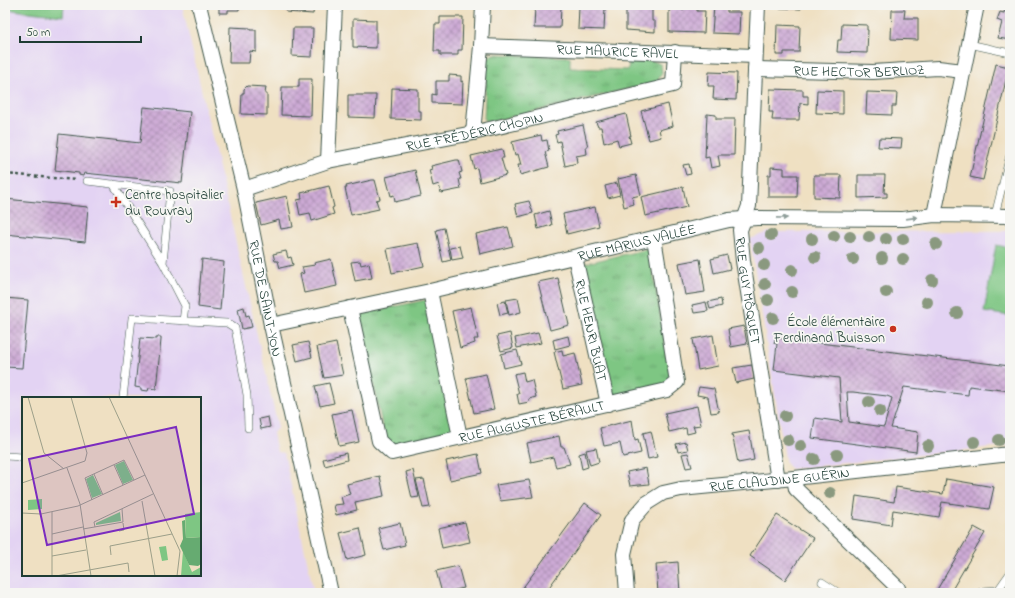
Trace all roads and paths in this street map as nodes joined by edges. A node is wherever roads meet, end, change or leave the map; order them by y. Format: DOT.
graph roads {
  1 [pos="199,5"];
  2 [pos="335,5"];
  3 [pos="483,5"];
  4 [pos="758,5"];
  5 [pos="977,5"];
  6 [pos="969,44"];
  7 [pos="481,46"];
  8 [pos="675,52"];
  9 [pos="1010,53"];
  10 [pos="755,62"];
  11 [pos="963,71"];
  12 [pos="473,133"];
  13 [pos="1010,155"];
  14 [pos="328,160"];
  15 [pos="5,174"];
  16 [pos="87,181"];
  17 [pos="113,184"];
  18 [pos="244,189"];
  19 [pos="934,215"];
  20 [pos="995,215"];
  21 [pos="1010,216"];
  22 [pos="743,219"];
  23 [pos="654,238"];
  24 [pos="575,257"];
  25 [pos="164,263"];
  26 [pos="430,291"];
  27 [pos="350,308"];
  28 [pos="183,321"];
  29 [pos="271,324"];
  30 [pos="122,397"];
  31 [pos="608,404"];
  32 [pos="248,428"];
  33 [pos="460,437"];
  34 [pos="1010,454"];
  35 [pos="5,456"];
  36 [pos="22,457"];
  37 [pos="794,478"];
  38 [pos="778,480"];
  39 [pos="1010,573"];
  40 [pos="822,582"];
  41 [pos="331,593"];
  42 [pos="627,593"];
  43 [pos="839,593"];
  44 [pos="899,593"];
  45 [pos="980,593"];
  1 -- 18 [label="street, RUE DE SAINT-YON"];
  2 -- 14 [label="street"];
  3 -- 7 [label="street"];
  4 -- 10 [label="street, RUE GUY MÔQUET"];
  5 -- 6 [label="street"];
  6 -- 9 [label="lane"];
  6 -- 11 [label="street"];
  7 -- 8 [label="street, RUE MAURICE RAVEL"];
  7 -- 12 [label="street"];
  8 -- 10 [label="street, RUE MAURICE RAVEL"];
  8 -- 12 [label="street, RUE FRÉDÉRIC CHOPIN"];
  10 -- 11 [label="street, RUE HECTOR BERLIOZ"];
  10 -- 22 [label="street, RUE GUY MÔQUET"];
  11 -- 19 [label="street"];
  12 -- 14 [label="street, RUE FRÉDÉRIC CHOPIN"];
  13 -- 20 [label="lane"];
  14 -- 18 [label="street, RUE FRÉDÉRIC CHOPIN"];
  15 -- 16 [label="path"];
  16 -- 17 [label="lane"];
  17 -- 25 [label="lane"];
  17 -- 25 [label="lane"];
  18 -- 29 [label="street, RUE DE SAINT-YON"];
  19 -- 20 [label="street, RUE MARIUS VALLÉE"];
  22 -- 19 [label="street, RUE MARIUS VALLÉE, one-way"];
  20 -- 21 [label="street, RUE MARIUS VALLÉE"];
  22 -- 23 [label="street, RUE MARIUS VALLÉE"];
  22 -- 38 [label="street, RUE GUY MÔQUET"];
  23 -- 24 [label="street, RUE MARIUS VALLÉE"];
  23 -- 31 [label="street, RUE AUGUSTE BÉRAULT"];
  24 -- 26 [label="street, RUE MARIUS VALLÉE"];
  24 -- 31 [label="street, RUE HENRI BUAT"];
  25 -- 28 [label="lane"];
  26 -- 27 [label="street, RUE MARIUS VALLÉE"];
  26 -- 33 [label="street"];
  27 -- 29 [label="street, RUE MARIUS VALLÉE"];
  27 -- 33 [label="street, RUE AUGUSTE BÉRAULT"];
  28 -- 30 [label="lane"];
  28 -- 32 [label="lane"];
  29 -- 41 [label="street, RUE DE SAINT-YON"];
  31 -- 33 [label="street, RUE AUGUSTE BÉRAULT"];
  34 -- 37 [label="street, RUE CLAUDINE GUÉRIN"];
  35 -- 36 [label="lane"];
  37 -- 38 [label="street, RUE CLAUDINE GUÉRIN"];
  37 -- 44 [label="street"];
  38 -- 42 [label="street, RUE CLAUDINE GUÉRIN"];
  39 -- 45 [label="lane"];
  40 -- 43 [label="lane"];
}
